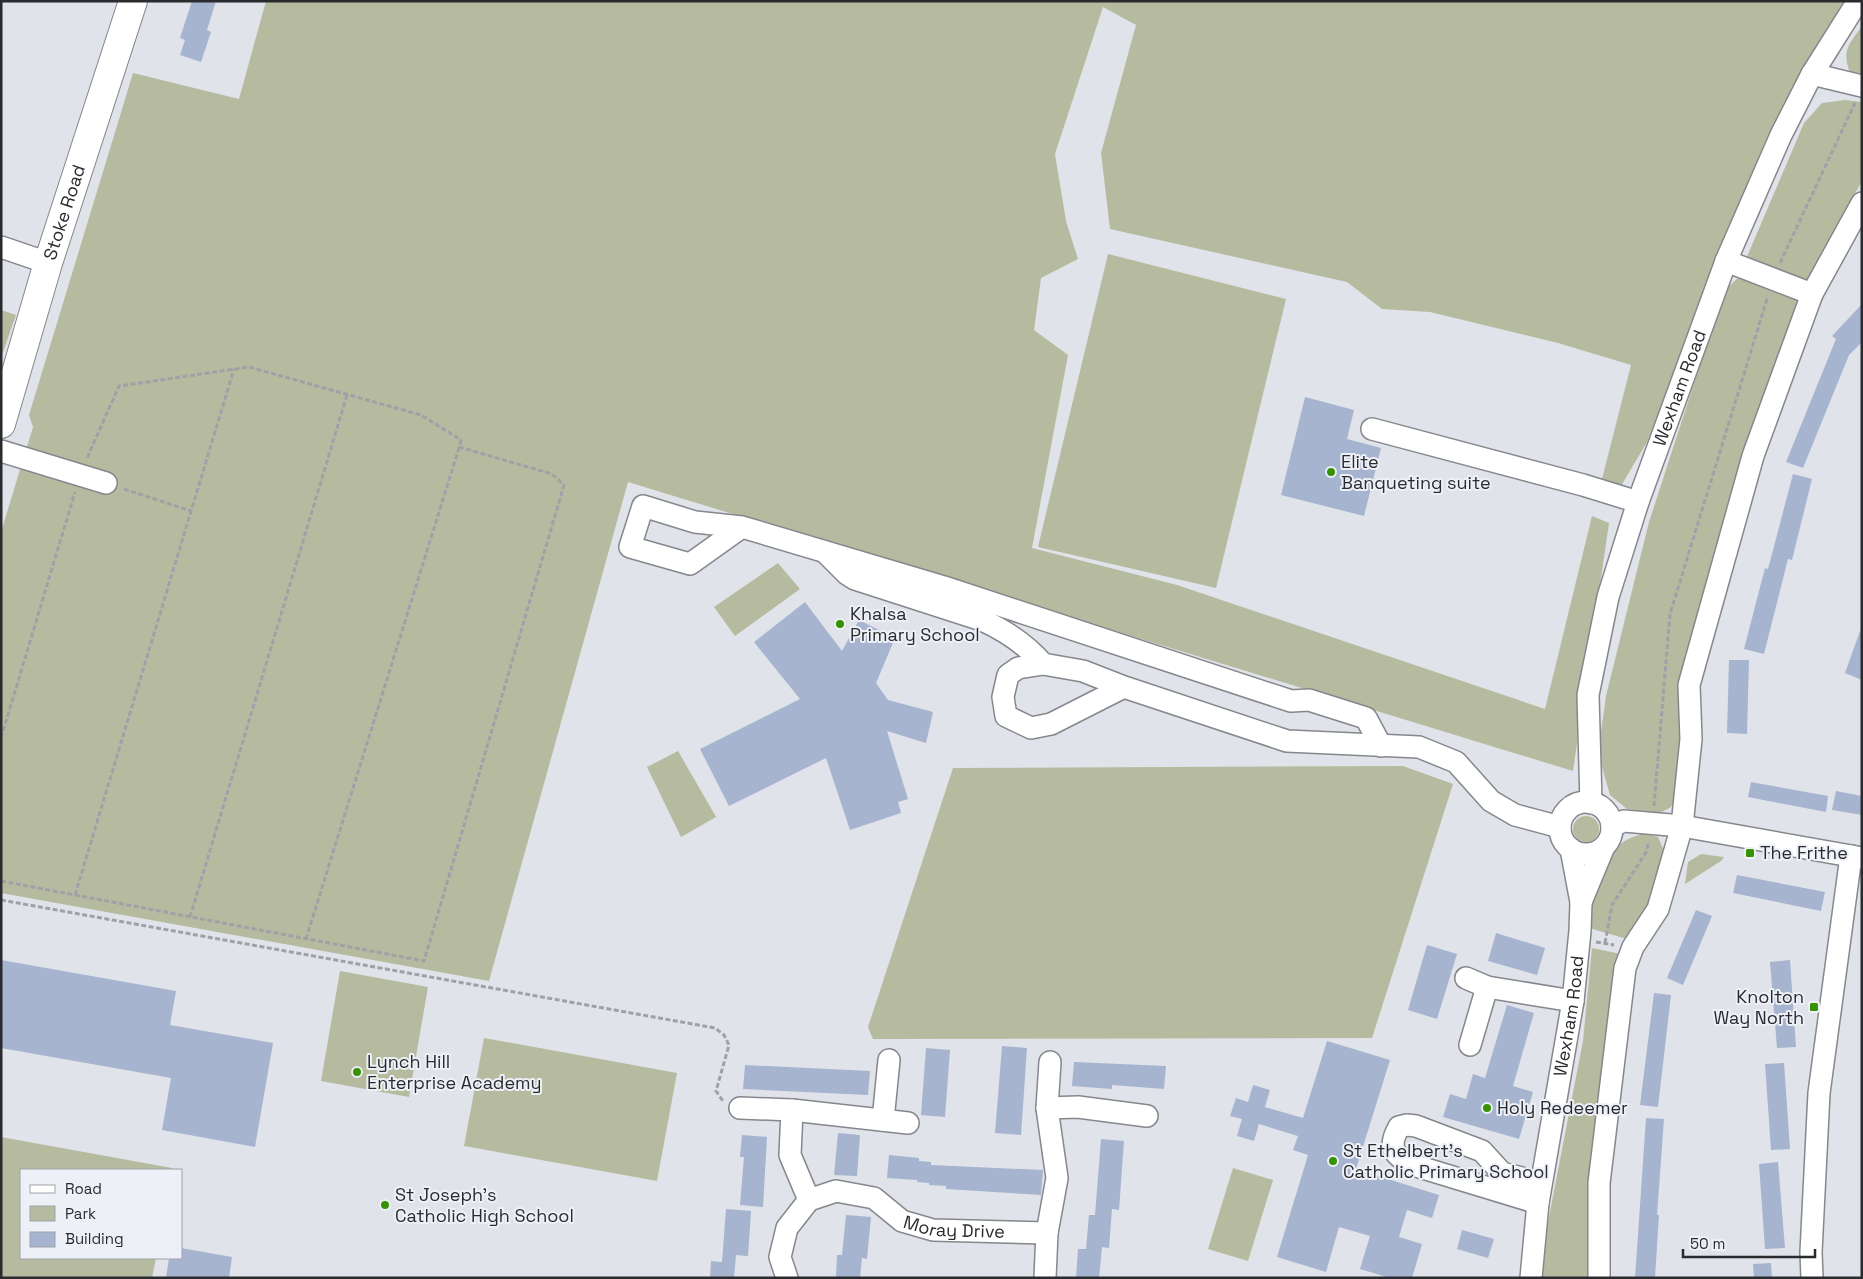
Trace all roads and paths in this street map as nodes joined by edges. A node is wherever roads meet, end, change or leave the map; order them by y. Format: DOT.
graph roads {
  1 [pos="133,1"];
  2 [pos="1858,1"];
  3 [pos="1812,74"];
  4 [pos="1859,94"];
  5 [pos="1862,203"];
  6 [pos="1,248"];
  7 [pos="1726,261"];
  8 [pos="48,263"];
  9 [pos="1776,270"];
  10 [pos="1769,294"];
  11 [pos="1812,294"];
  12 [pos="234,369"];
  13 [pos="347,395"];
  14 [pos="1,424"];
  15 [pos="1372,429"];
  16 [pos="459,447"];
  17 [pos="1,451"];
  18 [pos="79,476"];
  19 [pos="106,483"];
  20 [pos="1638,502"];
  21 [pos="192,511"];
  22 [pos="742,527"];
  23 [pos="826,552"];
  24 [pos="999,628"];
  25 [pos="1043,664"];
  26 [pos="1008,675"];
  27 [pos="1124,687"];
  28 [pos="1,738"];
  29 [pos="1381,746"];
  30 [pos="1591,803"];
  31 [pos="1654,809"];
  32 [pos="1560,826"];
  33 [pos="1612,826"];
  34 [pos="1682,826"];
  35 [pos="1650,836"];
  36 [pos="1603,848"];
  37 [pos="1571,849"];
  38 [pos="1856,857"];
  39 [pos="1,881"];
  40 [pos="75,895"];
  41 [pos="1,900"];
  42 [pos="1581,902"];
  43 [pos="190,917"];
  44 [pos="306,939"];
  45 [pos="1605,943"];
  46 [pos="1466,978"];
  47 [pos="1487,987"];
  48 [pos="1573,1001"];
  49 [pos="1470,1045"];
  50 [pos="889,1060"];
  51 [pos="1050,1062"];
  52 [pos="740,1108"];
  53 [pos="1047,1108"];
  54 [pos="792,1110"];
  55 [pos="1147,1116"];
  56 [pos="883,1120"];
  57 [pos="908,1123"];
  58 [pos="1539,1193"];
  59 [pos="809,1200"];
  60 [pos="1047,1232"];
  61 [pos="787,1278"];
  62 [pos="1045,1278"];
  63 [pos="1531,1278"];
  64 [pos="1599,1278"];
  65 [pos="1812,1278"];
  1 -- 8 [label="main road, Stoke Road"];
  2 -- 3 [label="street, Wexham Road"];
  3 -- 4 [label="street"];
  3 -- 7 [label="street, Wexham Road"];
  4 -- 9 [label="path"];
  5 -- 11 [label="street"];
  6 -- 8 [label="street"];
  7 -- 11 [label="street"];
  7 -- 20 [label="street, Wexham Road"];
  8 -- 14 [label="main road, Stoke Road"];
  10 -- 31 [label="path"];
  11 -- 34 [label="street"];
  12 -- 13 [label="path"];
  12 -- 18 [label="path"];
  12 -- 21 [label="path"];
  13 -- 16 [label="path"];
  13 -- 43 [label="path"];
  15 -- 20 [label="street"];
  16 -- 44 [label="path"];
  16 -- 44 [label="path"];
  17 -- 18 [label="street"];
  18 -- 19 [label="street"];
  18 -- 28 [label="path"];
  19 -- 21 [label="path"];
  20 -- 30 [label="street, Wexham Road"];
  21 -- 40 [label="path"];
  22 -- 22 [label="street"];
  22 -- 23 [label="street"];
  23 -- 24 [label="street"];
  23 -- 29 [label="street"];
  24 -- 25 [label="street"];
  24 -- 26 [label="street"];
  25 -- 26 [label="street"];
  25 -- 27 [label="street"];
  26 -- 27 [label="street"];
  27 -- 29 [label="street"];
  29 -- 32 [label="street"];
  30 -- 32 [label="street"];
  30 -- 33 [label="street"];
  32 -- 37 [label="street"];
  33 -- 34 [label="street"];
  33 -- 36 [label="street"];
  34 -- 38 [label="street"];
  34 -- 64 [label="street"];
  35 -- 45 [label="path"];
  36 -- 37 [label="street"];
  36 -- 42 [label="street, Wexham Road"];
  37 -- 42 [label="street, Wexham Road"];
  38 -- 65 [label="street"];
  39 -- 40 [label="path"];
  40 -- 43 [label="path"];
  41 -- 52 [label="path"];
  42 -- 48 [label="street, Wexham Road"];
  43 -- 44 [label="path"];
  46 -- 47 [label="street"];
  47 -- 48 [label="street"];
  47 -- 49 [label="street"];
  48 -- 58 [label="street, Wexham Road"];
  50 -- 56 [label="street"];
  51 -- 53 [label="street"];
  52 -- 54 [label="street"];
  53 -- 55 [label="street"];
  53 -- 60 [label="street"];
  54 -- 56 [label="street"];
  54 -- 59 [label="street"];
  56 -- 57 [label="street"];
  58 -- 58 [label="street"];
  58 -- 63 [label="street, Wexham Road"];
  59 -- 60 [label="street, Moray Drive"];
  59 -- 61 [label="street"];
  60 -- 62 [label="street"];
}
